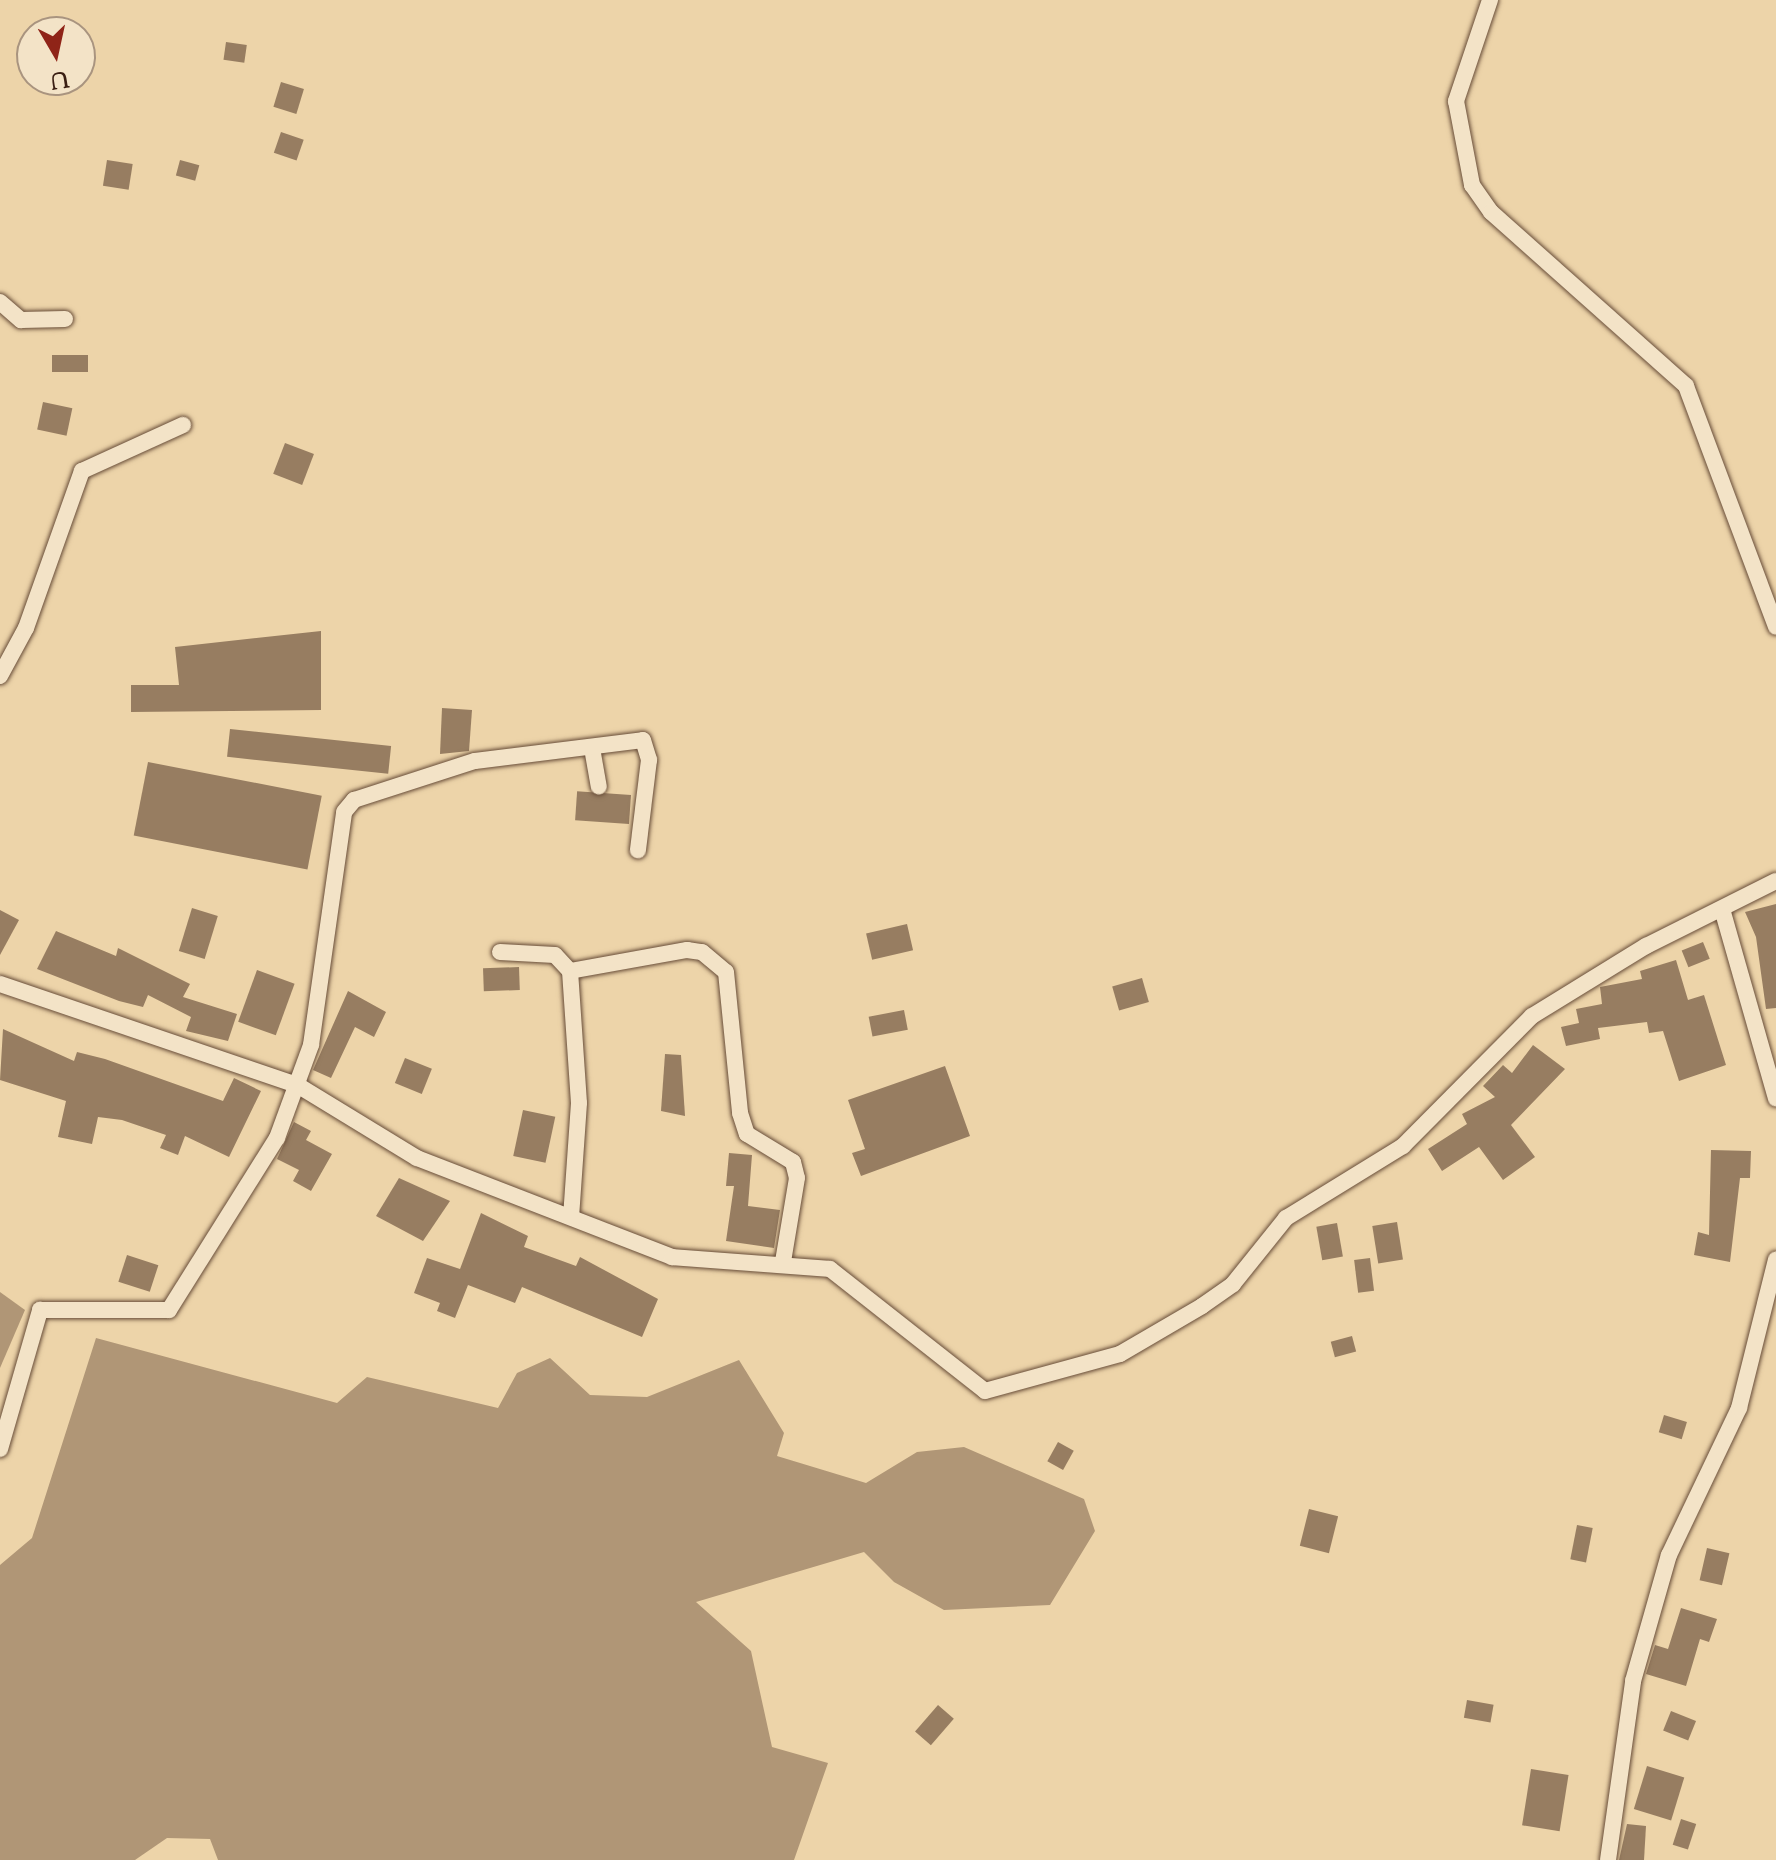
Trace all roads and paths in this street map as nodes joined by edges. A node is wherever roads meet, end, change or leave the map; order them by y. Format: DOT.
graph roads {
  1 [pos="1490,0"];
  2 [pos="0,302"];
  3 [pos="65,319"];
  4 [pos="183,425"];
  5 [pos="1776,627"];
  6 [pos="0,676"];
  7 [pos="592,748"];
  8 [pos="599,786"];
  9 [pos="638,850"];
  10 [pos="1776,881"];
  11 [pos="1722,909"];
  12 [pos="500,952"];
  13 [pos="570,971"];
  14 [pos="0,984"];
  15 [pos="299,1086"];
  16 [pos="1776,1098"];
  17 [pos="571,1217"];
  18 [pos="1776,1260"];
  19 [pos="783,1262"];
  20 [pos="0,1449"];
  21 [pos="1608,1860"];
  1 -- 5 [label="street"];
  2 -- 3 [label="street"];
  4 -- 6 [label="street"];
  7 -- 8 [label="street"];
  7 -- 9 [label="street"];
  7 -- 15 [label="street"];
  10 -- 11 [label="street"];
  11 -- 16 [label="street"];
  11 -- 19 [label="street"];
  12 -- 13 [label="street"];
  13 -- 17 [label="street"];
  13 -- 19 [label="street"];
  14 -- 15 [label="street"];
  15 -- 17 [label="street"];
  15 -- 20 [label="street"];
  17 -- 19 [label="street"];
  18 -- 21 [label="street"];
}
